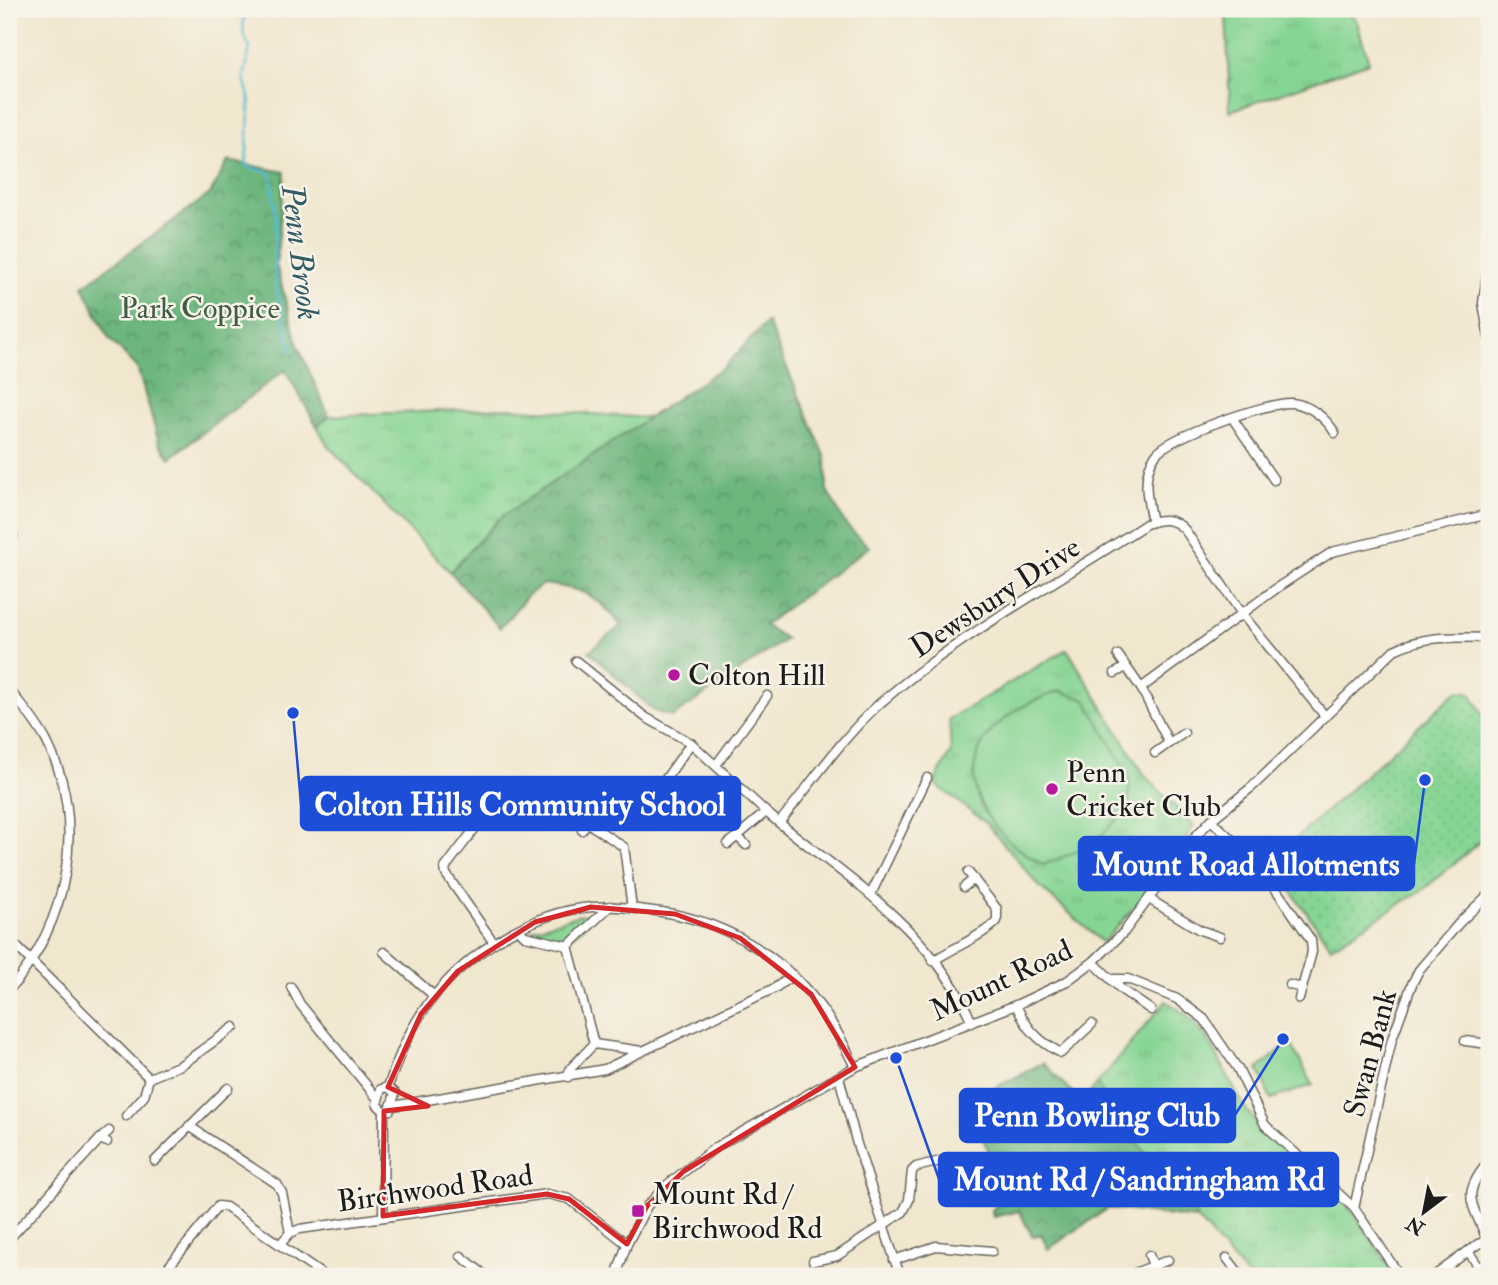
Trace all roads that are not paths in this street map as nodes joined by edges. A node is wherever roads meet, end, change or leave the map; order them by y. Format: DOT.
graph roads {
  1 [pos="1489,260"];
  2 [pos="1489,337"];
  3 [pos="1233,419"];
  4 [pos="1335,433"];
  5 [pos="1274,480"];
  6 [pos="1489,514"];
  7 [pos="1152,522"];
  8 [pos="9,526"];
  9 [pos="9,544"];
  10 [pos="1242,614"];
  11 [pos="1489,638"];
  12 [pos="1118,654"];
  13 [pos="576,661"];
  14 [pos="1126,667"];
  15 [pos="1115,673"];
  16 [pos="1141,688"];
  17 [pos="9,691"];
  18 [pos="767,696"];
  19 [pos="1325,716"];
  20 [pos="1184,733"];
  21 [pos="691,743"];
  22 [pos="1169,743"];
  23 [pos="1154,754"];
  24 [pos="716,765"];
  25 [pos="927,778"];
  26 [pos="507,786"];
  27 [pos="645,788"];
  28 [pos="654,796"];
  29 [pos="648,804"];
  30 [pos="766,812"];
  31 [pos="592,813"];
  32 [pos="1211,820"];
  33 [pos="779,823"];
  34 [pos="737,836"];
  35 [pos="729,844"];
  36 [pos="746,845"];
  37 [pos="964,887"];
  38 [pos="871,894"];
  39 [pos="1489,894"];
  40 [pos="1149,899"];
  41 [pos="610,906"];
  42 [pos="632,908"];
  43 [pos="520,930"];
  44 [pos="1220,937"];
  45 [pos="9,939"];
  46 [pos="494,943"];
  47 [pos="568,946"];
  48 [pos="384,952"];
  49 [pos="32,961"];
  50 [pos="933,961"];
  51 [pos="1093,962"];
  52 [pos="793,975"];
  53 [pos="1111,979"];
  54 [pos="1142,984"];
  55 [pos="1290,985"];
  56 [pos="291,987"];
  57 [pos="1302,988"];
  58 [pos="9,990"];
  59 [pos="434,996"];
  60 [pos="1133,997"];
  61 [pos="1299,999"];
  62 [pos="1016,1005"];
  63 [pos="1151,1010"];
  64 [pos="972,1023"];
  65 [pos="1091,1024"];
  66 [pos="234,1027"];
  67 [pos="1465,1041"];
  68 [pos="594,1044"];
  69 [pos="1489,1044"];
  70 [pos="642,1051"];
  71 [pos="855,1067"];
  72 [pos="568,1077"];
  73 [pos="839,1077"];
  74 [pos="149,1078"];
  75 [pos="388,1087"];
  76 [pos="228,1088"];
  77 [pos="377,1098"];
  78 [pos="393,1107"];
  79 [pos="384,1111"];
  80 [pos="126,1116"];
  81 [pos="189,1126"];
  82 [pos="109,1131"];
  83 [pos="953,1157"];
  84 [pos="155,1161"];
  85 [pos="1489,1161"];
  86 [pos="1354,1208"];
  87 [pos="383,1216"];
  88 [pos="884,1224"];
  89 [pos="290,1233"];
  90 [pos="9,1239"];
  91 [pos="1488,1240"];
  92 [pos="281,1244"];
  93 [pos="627,1244"];
  94 [pos="992,1251"];
  95 [pos="1468,1251"];
  96 [pos="1149,1255"];
  97 [pos="461,1256"];
  98 [pos="1227,1258"];
  99 [pos="1168,1260"];
  100 [pos="813,1261"];
  101 [pos="894,1261"];
  102 [pos="1153,1265"];
  103 [pos="161,1276"];
  104 [pos="324,1276"];
  105 [pos="486,1276"];
  106 [pos="616,1276"];
  107 [pos="900,1276"];
  108 [pos="1128,1276"];
  109 [pos="1241,1276"];
  110 [pos="1400,1276"];
  111 [pos="1434,1276"];
  112 [pos="1485,1276"];
  1 -- 2 [label="street"];
  3 -- 4 [label="street"];
  3 -- 5 [label="street"];
  3 -- 7 [label="street"];
  6 -- 10 [label="street"];
  7 -- 10 [label="street"];
  7 -- 33 [label="street, Dewsbury Drive"];
  8 -- 9 [label="street"];
  10 -- 16 [label="street"];
  10 -- 19 [label="street"];
  11 -- 19 [label="street, Mount Road"];
  12 -- 14 [label="street"];
  13 -- 21 [label="street"];
  14 -- 15 [label="street"];
  14 -- 16 [label="street"];
  16 -- 22 [label="street"];
  17 -- 49 [label="street"];
  18 -- 24 [label="street"];
  19 -- 32 [label="street, Mount Road"];
  20 -- 22 [label="street"];
  21 -- 24 [label="street"];
  21 -- 28 [label="street"];
  22 -- 23 [label="street"];
  24 -- 30 [label="street"];
  25 -- 38 [label="street"];
  26 -- 46 [label="street"];
  27 -- 28 [label="street"];
  28 -- 29 [label="street"];
  30 -- 33 [label="street"];
  30 -- 34 [label="street"];
  31 -- 42 [label="street"];
  32 -- 40 [label="street, Mount Road"];
  32 -- 57 [label="street"];
  33 -- 38 [label="street"];
  34 -- 35 [label="street"];
  34 -- 36 [label="street"];
  37 -- 50 [label="street"];
  38 -- 50 [label="street"];
  39 -- 86 [label="street, Swan Bank"];
  40 -- 44 [label="street"];
  40 -- 51 [label="street, Mount Road"];
  41 -- 42 [label="street"];
  41 -- 43 [label="street"];
  41 -- 47 [label="street"];
  42 -- 52 [label="street"];
  43 -- 46 [label="street"];
  43 -- 47 [label="street"];
  45 -- 49 [label="street"];
  46 -- 59 [label="street"];
  47 -- 68 [label="street"];
  48 -- 59 [label="street"];
  49 -- 58 [label="street"];
  49 -- 74 [label="street"];
  50 -- 64 [label="street"];
  51 -- 53 [label="street"];
  51 -- 62 [label="street, Mount Road"];
  52 -- 70 [label="street"];
  52 -- 71 [label="street"];
  53 -- 54 [label="street"];
  53 -- 60 [label="street"];
  54 -- 60 [label="street"];
  54 -- 86 [label="street"];
  55 -- 57 [label="street"];
  56 -- 77 [label="street"];
  57 -- 61 [label="street"];
  59 -- 75 [label="street"];
  60 -- 63 [label="street"];
  62 -- 64 [label="street, Mount Road"];
  62 -- 65 [label="street"];
  64 -- 71 [label="street, Mount Road"];
  66 -- 74 [label="street"];
  67 -- 69 [label="street"];
  68 -- 70 [label="street"];
  68 -- 72 [label="street"];
  70 -- 72 [label="street"];
  71 -- 73 [label="street, Mount Road"];
  72 -- 78 [label="street"];
  73 -- 88 [label="street"];
  73 -- 93 [label="street, Mount Road"];
  74 -- 80 [label="street"];
  75 -- 77 [label="street"];
  75 -- 78 [label="street"];
  76 -- 81 [label="street"];
  77 -- 79 [label="street"];
  78 -- 79 [label="street"];
  79 -- 87 [label="street"];
  81 -- 84 [label="street"];
  81 -- 89 [label="street"];
  82 -- 90 [label="street"];
  83 -- 88 [label="street"];
  85 -- 91 [label="street"];
  86 -- 110 [label="street"];
  87 -- 89 [label="street, Birchwood Road"];
  87 -- 93 [label="street, Birchwood Road"];
  88 -- 100 [label="street"];
  88 -- 101 [label="street"];
  89 -- 92 [label="street"];
  91 -- 95 [label="street"];
  92 -- 103 [label="street"];
  92 -- 104 [label="street"];
  93 -- 106 [label="street, Mount Road"];
  94 -- 101 [label="street"];
  95 -- 111 [label="street"];
  95 -- 112 [label="street"];
  96 -- 102 [label="street"];
  97 -- 105 [label="street"];
  98 -- 109 [label="street"];
  99 -- 102 [label="street"];
  101 -- 107 [label="street"];
  102 -- 108 [label="street"];
}
